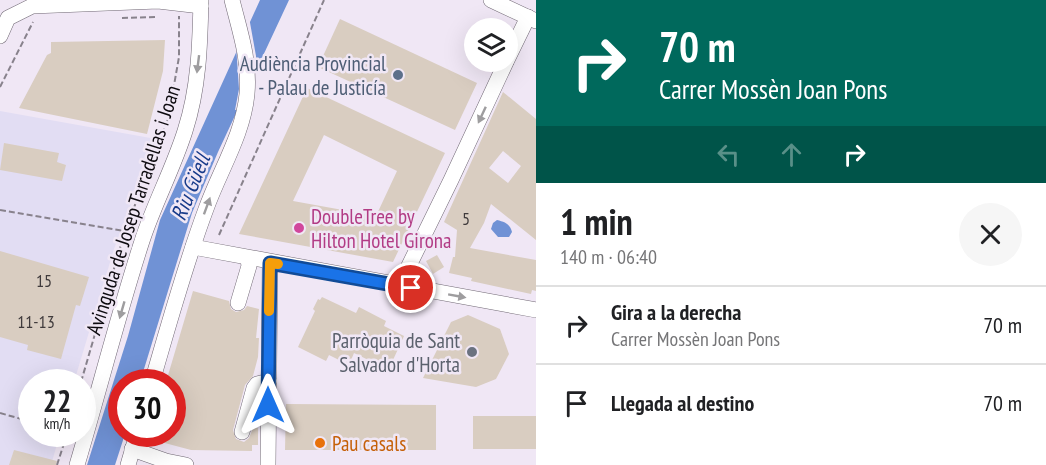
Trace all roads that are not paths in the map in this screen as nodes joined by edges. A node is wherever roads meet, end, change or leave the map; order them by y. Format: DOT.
graph roads {
  1 [pos="232,0"];
  2 [pos="491,0"];
  3 [pos="201,3"];
  4 [pos="532,19"];
  5 [pos="0,36"];
  6 [pos="518,43"];
  7 [pos="502,72"];
  8 [pos="193,247"];
  9 [pos="248,259"];
  10 [pos="270,263"];
  11 [pos="399,286"];
  12 [pos="238,303"];
  13 [pos="536,310"];
  14 [pos="156,369"];
  15 [pos="268,381"];
  16 [pos="242,432"];
  17 [pos="132,449"];
  18 [pos="77,465"];
  19 [pos="128,465"];
  20 [pos="186,465"];
  21 [pos="268,465"];
  8 -- 1 [label="street, one-way"];
  2 -- 4 [label="street"];
  3 -- 5 [label="street"];
  3 -- 18 [label="street, Avinguda de Josep Tarradellas i Joan, one-way"];
  4 -- 6 [label="street"];
  7 -- 11 [label="street, one-way"];
  8 -- 9 [label="street"];
  8 -- 14 [label="street"];
  9 -- 10 [label="street"];
  9 -- 12 [label="street"];
  10 -- 11 [label="street"];
  10 -- 15 [label="street"];
  11 -- 13 [label="street, one-way"];
  15 -- 16 [label="street"];
  15 -- 21 [label="street"];
  17 -- 19 [label="street"];
  17 -- 20 [label="street"];
}
